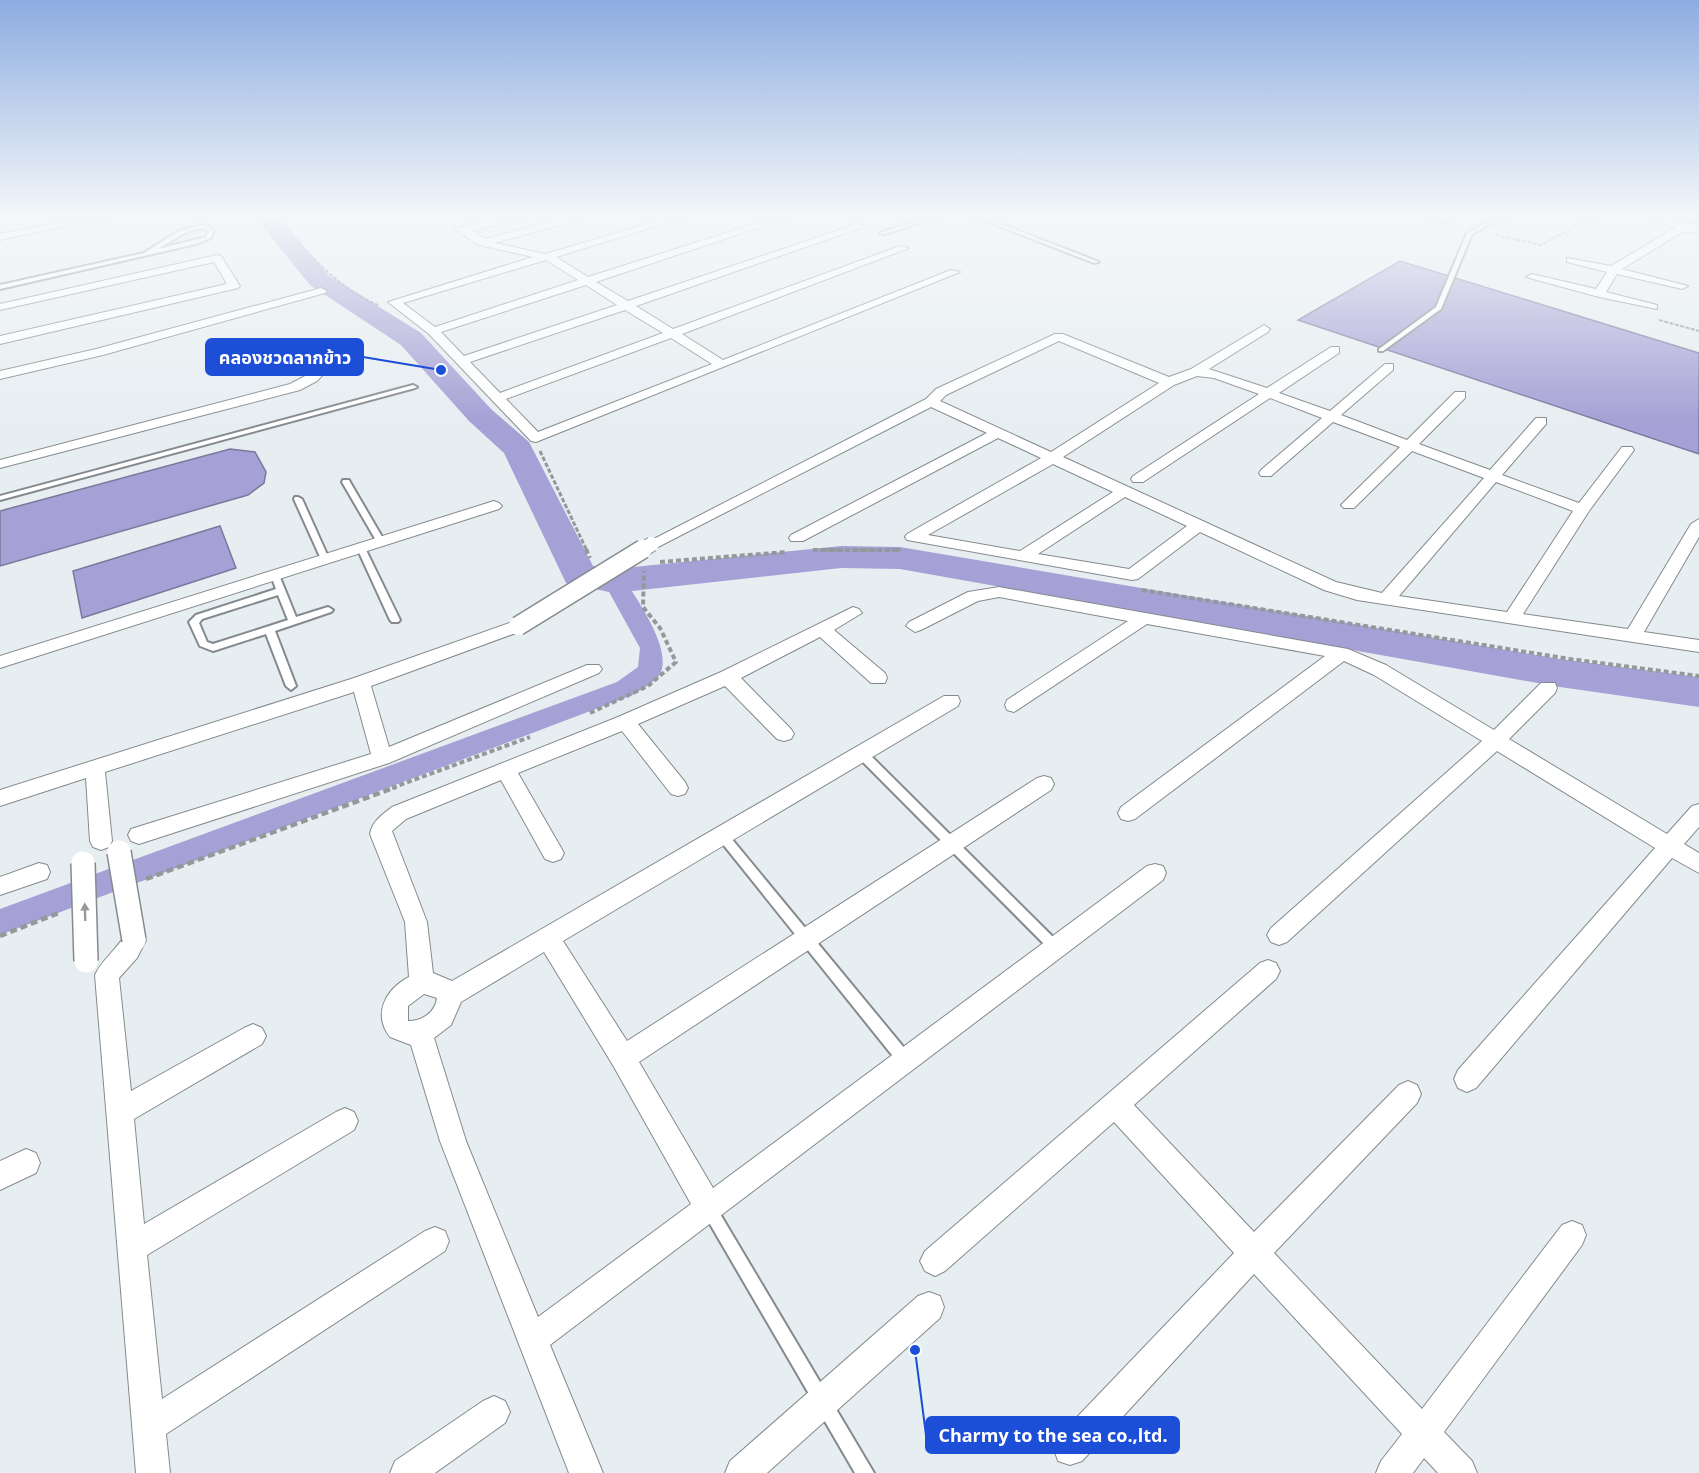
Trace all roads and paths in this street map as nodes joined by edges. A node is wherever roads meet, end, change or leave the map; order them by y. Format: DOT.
graph roads {
  1 [pos="94,286"];
  2 [pos="234,286"];
  3 [pos="343,286"];
  4 [pos="449,286"];
  5 [pos="573,286"];
  6 [pos="596,286"];
  7 [pos="684,286"];
  8 [pos="802,286"];
  9 [pos="920,286"];
  10 [pos="1448,286"];
  11 [pos="1566,286"];
  12 [pos="1604,286"];
  13 [pos="321,291"];
  14 [pos="1599,294"];
  15 [pos="627,305"];
  16 [pos="0,307"];
  17 [pos="383,307"];
  18 [pos="1653,307"];
  19 [pos="1264,329"];
  20 [pos="433,331"];
  21 [pos="672,334"];
  22 [pos="0,340"];
  23 [pos="343,346"];
  24 [pos="1335,350"];
  25 [pos="1381,350"];
  26 [pos="462,361"];
  27 [pos="721,364"];
  28 [pos="1389,367"];
  29 [pos="1196,372"];
  30 [pos="0,375"];
  31 [pos="1169,382"];
  32 [pos="412,387"];
  33 [pos="1267,393"];
  34 [pos="1460,395"];
  35 [pos="498,398"];
  36 [pos="931,402"];
  37 [pos="1330,416"];
  38 [pos="1541,421"];
  39 [pos="998,433"];
  40 [pos="537,446"];
  41 [pos="1409,446"];
  42 [pos="1627,450"];
  43 [pos="1052,458"];
  44 [pos="0,464"];
  45 [pos="1266,473"];
  46 [pos="1491,476"];
  47 [pos="1138,479"];
  48 [pos="346,482"];
  49 [pos="1124,490"];
  50 [pos="0,498"];
  51 [pos="298,499"];
  52 [pos="1349,505"];
  53 [pos="494,506"];
  54 [pos="1582,509"];
  55 [pos="1699,524"];
  56 [pos="1199,525"];
  57 [pos="381,542"];
  58 [pos="797,544"];
  59 [pos="361,548"];
  60 [pos="809,550"];
  61 [pos="913,552"];
  62 [pos="1023,556"];
  63 [pos="325,559"];
  64 [pos="591,559"];
  65 [pos="656,562"];
  66 [pos="644,563"];
  67 [pos="278,583"];
  68 [pos="1136,589"];
  69 [pos="1386,600"];
  70 [pos="328,610"];
  71 [pos="854,613"];
  72 [pos="1144,618"];
  73 [pos="1511,619"];
  74 [pos="395,620"];
  75 [pos="293,621"];
  76 [pos="915,626"];
  77 [pos="269,629"];
  78 [pos="822,629"];
  79 [pos="1633,636"];
  80 [pos="1699,646"];
  81 [pos="1342,653"];
  82 [pos="0,662"];
  83 [pos="593,669"];
  84 [pos="1699,676"];
  85 [pos="728,677"];
  86 [pos="878,678"];
  87 [pos="361,683"];
  88 [pos="291,686"];
  89 [pos="1548,688"];
  90 [pos="951,701"];
  91 [pos="1014,705"];
  92 [pos="584,715"];
  93 [pos="625,722"];
  94 [pos="784,735"];
  95 [pos="531,736"];
  96 [pos="1497,739"];
  97 [pos="861,753"];
  98 [pos="382,758"];
  99 [pos="95,767"];
  100 [pos="506,771"];
  101 [pos="1044,784"];
  102 [pos="678,788"];
  103 [pos="0,798"];
  104 [pos="1699,812"];
  105 [pos="1128,813"];
  106 [pos="722,835"];
  107 [pos="139,836"];
  108 [pos="953,843"];
  109 [pos="110,846"];
  110 [pos="1671,847"];
  111 [pos="553,853"];
  112 [pos="1699,864"];
  113 [pos="39,872"];
  114 [pos="1155,873"];
  115 [pos="135,883"];
  116 [pos="0,886"];
  117 [pos="72,907"];
  118 [pos="1279,935"];
  119 [pos="0,936"];
  120 [pos="547,937"];
  121 [pos="806,939"];
  122 [pos="1055,947"];
  123 [pos="97,968"];
  124 [pos="1268,971"];
  125 [pos="422,983"];
  126 [pos="449,996"];
  127 [pos="420,1033"];
  128 [pos="253,1036"];
  129 [pos="623,1058"];
  130 [pos="904,1060"];
  131 [pos="1467,1079"];
  132 [pos="1408,1094"];
  133 [pos="1116,1105"];
  134 [pos="118,1113"];
  135 [pos="345,1122"];
  136 [pos="26,1163"];
  137 [pos="0,1176"];
  138 [pos="708,1207"];
  139 [pos="1572,1235"];
  140 [pos="435,1241"];
  141 [pos="131,1248"];
  142 [pos="1255,1252"];
  143 [pos="935,1262"];
  144 [pos="929,1307"];
  145 [pos="531,1341"];
  146 [pos="822,1402"];
  147 [pos="494,1412"];
  148 [pos="148,1427"];
  149 [pos="1424,1434"];
  150 [pos="1070,1449"];
  151 [pos="153,1473"];
  152 [pos="407,1473"];
  153 [pos="586,1473"];
  154 [pos="742,1473"];
  155 [pos="865,1473"];
  156 [pos="1393,1473"];
  157 [pos="1460,1473"];
  1 -- 16 [label="street"];
  2 -- 22 [label="street"];
  3 -- 17 [label="path"];
  4 -- 20 [label="street"];
  5 -- 20 [label="street"];
  6 -- 15 [label="street"];
  7 -- 15 [label="street"];
  8 -- 21 [label="street"];
  9 -- 27 [label="street"];
  10 -- 25 [label="lane"];
  11 -- 14 [label="street"];
  12 -- 14 [label="street"];
  13 -- 30 [label="street"];
  14 -- 18 [label="street"];
  15 -- 21 [label="street"];
  15 -- 26 [label="street"];
  19 -- 29 [label="street"];
  20 -- 26 [label="street"];
  21 -- 27 [label="street"];
  21 -- 35 [label="street"];
  23 -- 44 [label="street"];
  24 -- 33 [label="street"];
  26 -- 35 [label="street"];
  27 -- 35 [label="street"];
  28 -- 37 [label="street"];
  29 -- 31 [label="street"];
  29 -- 33 [label="street"];
  31 -- 36 [label="street"];
  31 -- 43 [label="street"];
  32 -- 50 [label="lane"];
  33 -- 37 [label="street"];
  33 -- 47 [label="street"];
  34 -- 41 [label="street"];
  36 -- 39 [label="street"];
  36 -- 87 [label="street, bridge"];
  37 -- 41 [label="street"];
  37 -- 45 [label="street"];
  38 -- 46 [label="street"];
  39 -- 43 [label="street"];
  39 -- 58 [label="street"];
  40 -- 64 [label="path"];
  41 -- 46 [label="street"];
  41 -- 52 [label="street"];
  42 -- 54 [label="street"];
  43 -- 49 [label="street"];
  43 -- 62 [label="street"];
  46 -- 54 [label="street"];
  46 -- 69 [label="street"];
  48 -- 57 [label="lane"];
  49 -- 56 [label="street"];
  49 -- 62 [label="street"];
  51 -- 63 [label="lane"];
  53 -- 57 [label="street"];
  54 -- 73 [label="street"];
  55 -- 79 [label="street"];
  56 -- 62 [label="street"];
  56 -- 69 [label="street"];
  57 -- 59 [label="street"];
  58 -- 65 [label="path"];
  59 -- 63 [label="street"];
  59 -- 74 [label="lane"];
  60 -- 61 [label="path"];
  63 -- 67 [label="street"];
  66 -- 92 [label="path"];
  67 -- 75 [label="lane"];
  67 -- 77 [label="lane"];
  67 -- 82 [label="street"];
  68 -- 84 [label="path"];
  69 -- 73 [label="street"];
  70 -- 75 [label="lane"];
  71 -- 78 [label="street"];
  72 -- 76 [label="street"];
  72 -- 81 [label="street"];
  72 -- 91 [label="street"];
  73 -- 79 [label="street"];
  75 -- 77 [label="lane"];
  77 -- 88 [label="lane"];
  78 -- 85 [label="street"];
  78 -- 86 [label="street"];
  79 -- 80 [label="street"];
  81 -- 96 [label="street"];
  81 -- 105 [label="street"];
  83 -- 98 [label="street"];
  85 -- 93 [label="street"];
  85 -- 94 [label="street"];
  87 -- 98 [label="street"];
  87 -- 99 [label="street"];
  89 -- 96 [label="street"];
  90 -- 97 [label="street"];
  93 -- 100 [label="street"];
  93 -- 102 [label="street"];
  95 -- 115 [label="path"];
  96 -- 110 [label="street"];
  96 -- 118 [label="street"];
  97 -- 106 [label="street"];
  97 -- 108 [label="lane"];
  98 -- 107 [label="street"];
  99 -- 103 [label="street"];
  99 -- 109 [label="street"];
  100 -- 111 [label="street"];
  100 -- 125 [label="street"];
  101 -- 108 [label="street"];
  104 -- 110 [label="street"];
  106 -- 120 [label="street"];
  106 -- 121 [label="lane"];
  108 -- 121 [label="street"];
  108 -- 122 [label="lane"];
  123 -- 109 [label="street, one-way, bridge"];
  109 -- 123 [label="street, bridge"];
  110 -- 112 [label="street"];
  110 -- 131 [label="street"];
  113 -- 116 [label="street"];
  114 -- 122 [label="street"];
  117 -- 119 [label="path"];
  120 -- 126 [label="street"];
  120 -- 129 [label="street"];
  121 -- 129 [label="street"];
  121 -- 130 [label="lane"];
  122 -- 130 [label="street"];
  123 -- 134 [label="street"];
  124 -- 133 [label="street"];
  125 -- 126 [label="street"];
  125 -- 127 [label="street"];
  126 -- 127 [label="street"];
  127 -- 145 [label="street"];
  128 -- 134 [label="street"];
  129 -- 138 [label="street"];
  130 -- 138 [label="street"];
  132 -- 142 [label="street"];
  133 -- 142 [label="street"];
  133 -- 143 [label="street"];
  134 -- 141 [label="street"];
  135 -- 141 [label="street"];
  136 -- 137 [label="street"];
  138 -- 145 [label="street"];
  138 -- 146 [label="lane"];
  139 -- 149 [label="street"];
  140 -- 148 [label="street"];
  141 -- 148 [label="street"];
  142 -- 149 [label="street"];
  142 -- 150 [label="street"];
  144 -- 146 [label="street"];
  145 -- 153 [label="street"];
  146 -- 154 [label="street"];
  146 -- 155 [label="lane"];
  147 -- 152 [label="street"];
  148 -- 151 [label="street"];
  149 -- 156 [label="street"];
  149 -- 157 [label="street"];
}
